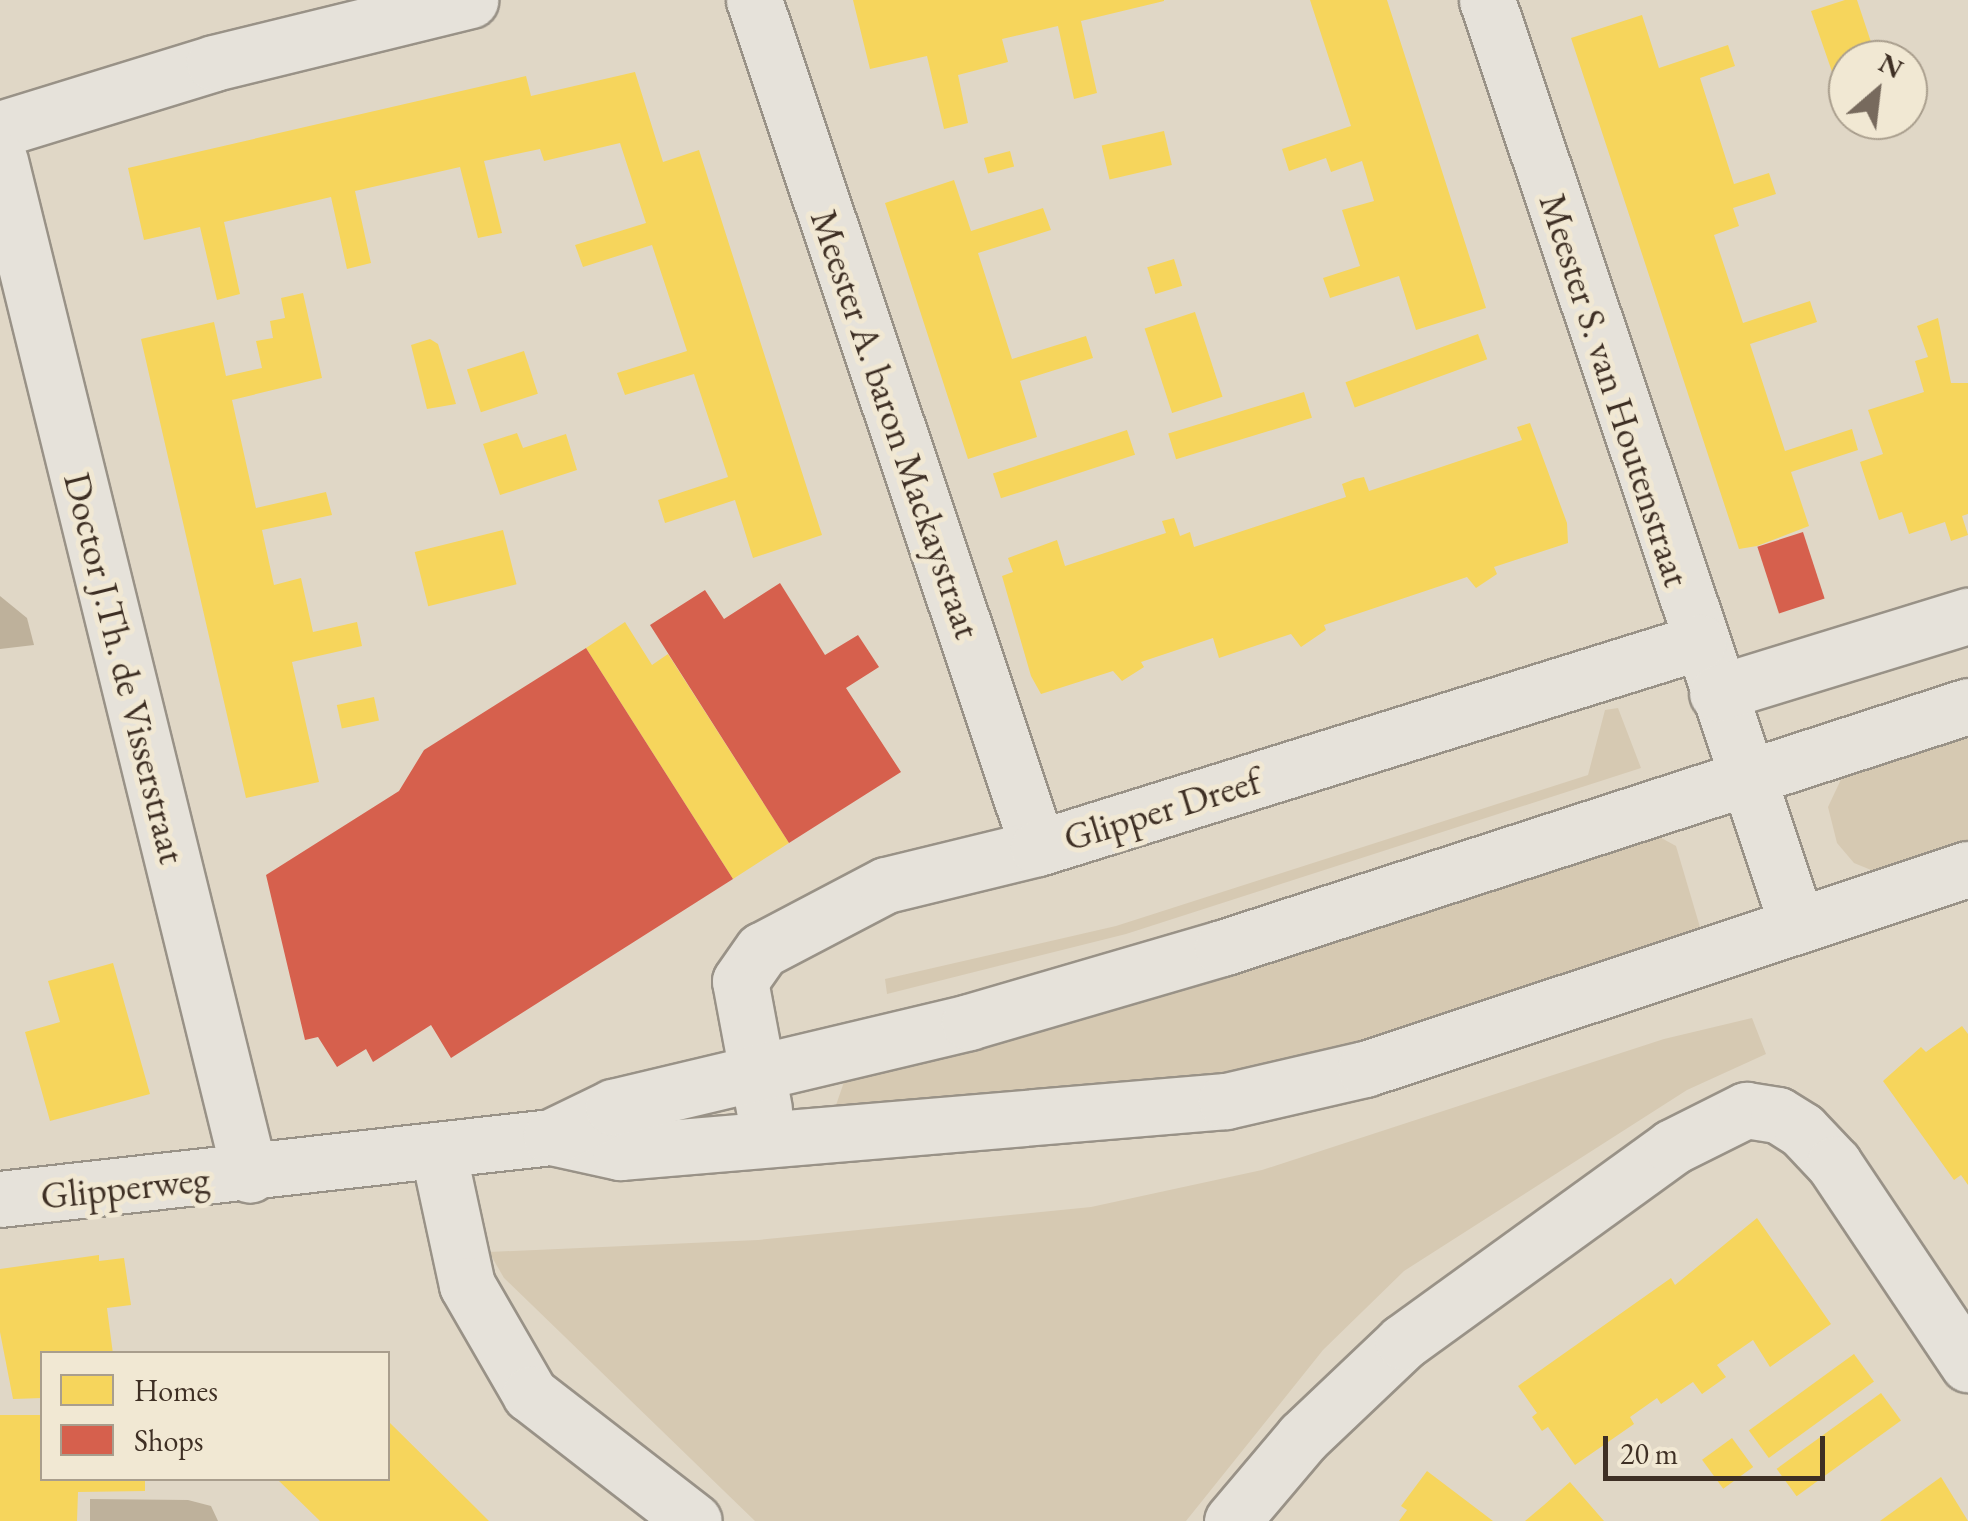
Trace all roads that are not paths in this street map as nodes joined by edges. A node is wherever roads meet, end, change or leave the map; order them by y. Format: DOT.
graph roads {
  1 [pos="470,0"];
  2 [pos="754,0"];
  3 [pos="1487,0"];
  4 [pos="0,128"];
  5 [pos="0,162"];
  6 [pos="1968,616"];
  7 [pos="1699,642"];
  8 [pos="1717,693"];
  9 [pos="1968,706"];
  10 [pos="1746,778"];
  11 [pos="1038,848"];
  12 [pos="1968,869"];
  13 [pos="1798,924"];
  14 [pos="754,1077"];
  15 [pos="551,1137"];
  16 [pos="772,1137"];
  17 [pos="438,1151"];
  18 [pos="250,1175"];
  19 [pos="0,1199"];
  20 [pos="1968,1364"];
  21 [pos="694,1521"];
  22 [pos="1232,1521"];
  1 -- 4 [label="street"];
  2 -- 11 [label="street, Meester A. baron Mackaystraat"];
  3 -- 7 [label="street, Meester S. van Houtenstraat"];
  5 -- 18 [label="street, Doctor J.Th. de Visserstraat"];
  6 -- 8 [label="street"];
  7 -- 8 [label="street, Meester S. van Houtenstraat"];
  7 -- 11 [label="street, Glipper Dreef"];
  8 -- 10 [label="street, Meester S. van Houtenstraat"];
  9 -- 10 [label="street"];
  10 -- 13 [label="street"];
  10 -- 14 [label="street"];
  11 -- 14 [label="street, Glipper Dreef"];
  12 -- 13 [label="street"];
  13 -- 16 [label="street"];
  14 -- 15 [label="street"];
  14 -- 16 [label="street, Glipper Dreef"];
  15 -- 16 [label="street"];
  15 -- 17 [label="street"];
  17 -- 18 [label="street"];
  17 -- 21 [label="street"];
  18 -- 19 [label="street, Glipperweg"];
  20 -- 22 [label="street"];
}
